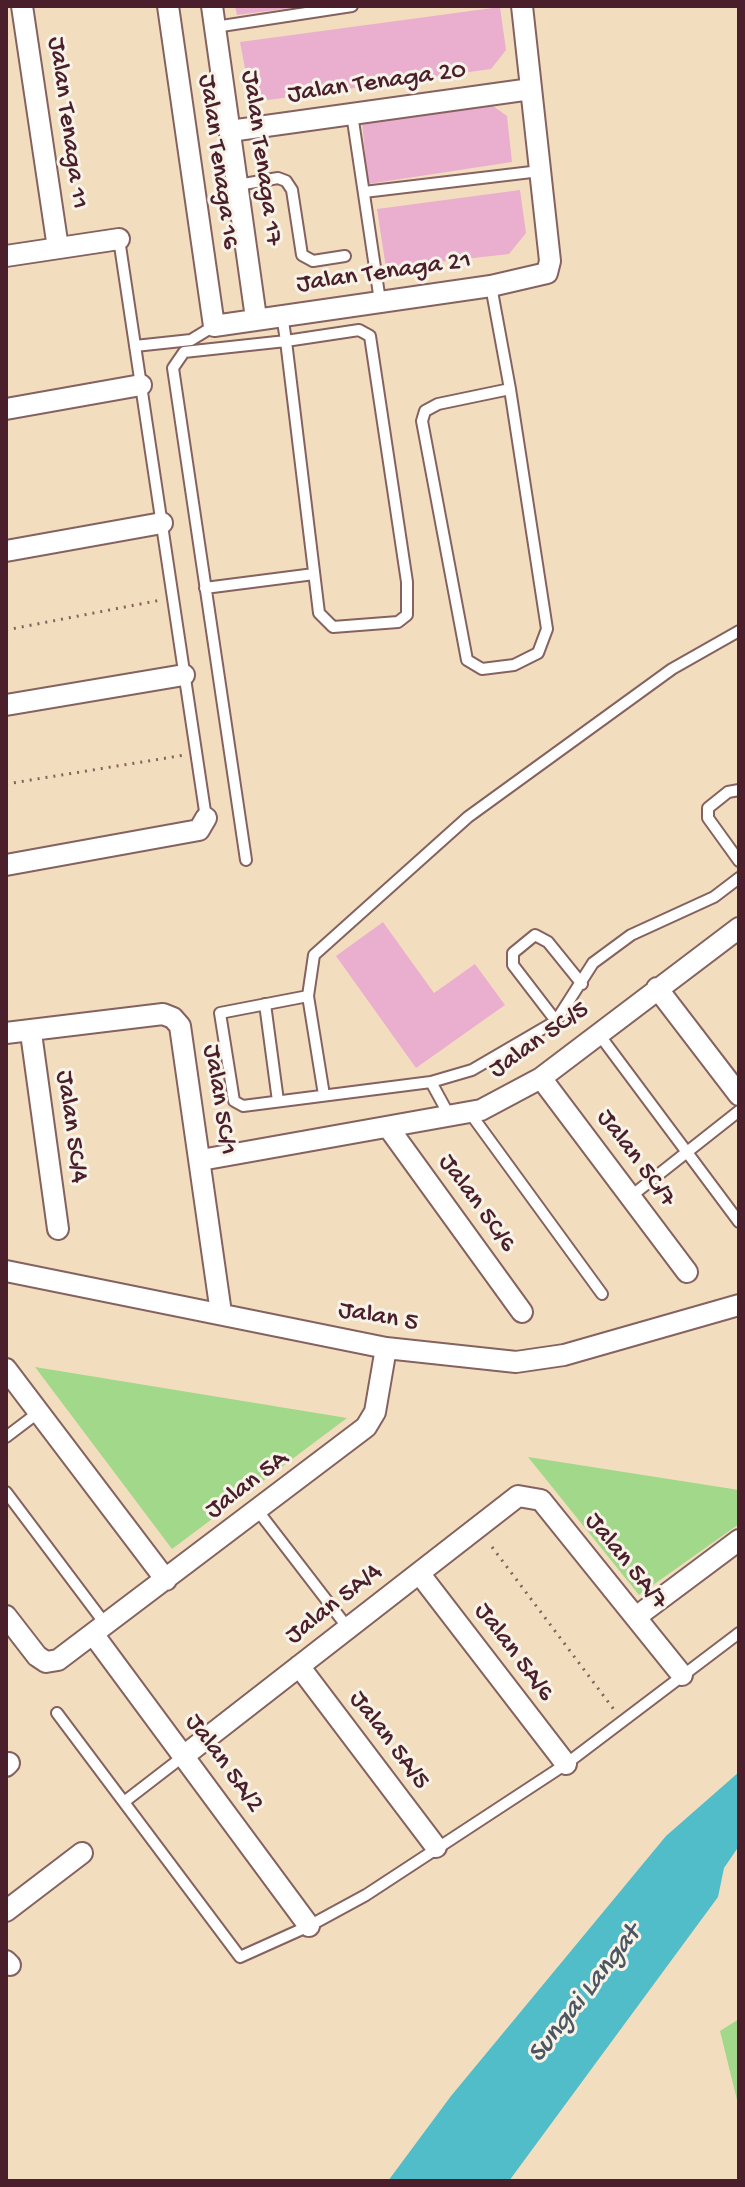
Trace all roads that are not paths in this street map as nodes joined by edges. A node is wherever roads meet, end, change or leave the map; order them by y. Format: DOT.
graph roads {
  1 [pos="22,6"];
  2 [pos="168,6"];
  3 [pos="352,6"];
  4 [pos="522,6"];
  5 [pos="214,16"];
  6 [pos="531,89"];
  7 [pos="352,114"];
  8 [pos="230,131"];
  9 [pos="540,171"];
  10 [pos="238,185"];
  11 [pos="364,192"];
  12 [pos="119,239"];
  13 [pos="58,248"];
  14 [pos="6,256"];
  15 [pos="345,256"];
  16 [pos="491,286"];
  17 [pos="380,301"];
  18 [pos="282,315"];
  19 [pos="256,318"];
  20 [pos="214,326"];
  21 [pos="286,341"];
  22 [pos="135,346"];
  23 [pos="141,385"];
  24 [pos="510,389"];
  25 [pos="6,409"];
  26 [pos="162,523"];
  27 [pos="6,551"];
  28 [pos="314,574"];
  29 [pos="205,588"];
  30 [pos="739,631"];
  31 [pos="184,675"];
  32 [pos="6,705"];
  33 [pos="739,790"];
  34 [pos="206,818"];
  35 [pos="246,860"];
  36 [pos="739,861"];
  37 [pos="6,865"];
  38 [pos="739,878"];
  39 [pos="739,928"];
  40 [pos="582,984"];
  41 [pos="657,988"];
  42 [pos="308,996"];
  43 [pos="265,1004"];
  44 [pos="556,1021"];
  45 [pos="6,1033"];
  46 [pos="31,1033"];
  47 [pos="598,1033"];
  48 [pos="541,1078"];
  49 [pos="431,1082"];
  50 [pos="324,1095"];
  51 [pos="739,1095"];
  52 [pos="278,1101"];
  53 [pos="448,1111"];
  54 [pos="739,1111"];
  55 [pos="388,1127"];
  56 [pos="688,1151"];
  57 [pos="201,1160"];
  58 [pos="630,1197"];
  59 [pos="739,1222"];
  60 [pos="58,1229"];
  61 [pos="6,1271"];
  62 [pos="687,1272"];
  63 [pos="602,1294"];
  64 [pos="739,1305"];
  65 [pos="522,1312"];
  66 [pos="221,1313"];
  67 [pos="386,1348"];
  68 [pos="6,1369"];
  69 [pos="39,1412"];
  70 [pos="6,1437"];
  71 [pos="6,1492"];
  72 [pos="518,1496"];
  73 [pos="258,1511"];
  74 [pos="739,1540"];
  75 [pos="419,1573"];
  76 [pos="166,1580"];
  77 [pos="6,1616"];
  78 [pos="636,1617"];
  79 [pos="348,1628"];
  80 [pos="100,1629"];
  81 [pos="739,1633"];
  82 [pos="299,1666"];
  83 [pos="682,1675"];
  84 [pos="57,1713"];
  85 [pos="185,1755"];
  86 [pos="566,1764"];
  87 [pos="124,1802"];
  88 [pos="436,1847"];
  89 [pos="82,1853"];
  90 [pos="6,1911"];
  91 [pos="309,1926"];
  1 -- 13 [label="street, Jalan Tenaga 11"];
  2 -- 20 [label="street, Jalan Tenaga 16"];
  3 -- 5 [label="lane"];
  4 -- 6 [label="street"];
  5 -- 8 [label="street, Jalan Tenaga 17"];
  6 -- 7 [label="street, Jalan Tenaga 20"];
  6 -- 9 [label="street"];
  7 -- 8 [label="street, Jalan Tenaga 20"];
  7 -- 11 [label="lane"];
  8 -- 10 [label="street, Jalan Tenaga 17"];
  9 -- 11 [label="lane"];
  9 -- 16 [label="street, Jalan Tenaga 21"];
  10 -- 15 [label="lane"];
  10 -- 19 [label="street, Jalan Tenaga 17"];
  11 -- 17 [label="lane"];
  12 -- 13 [label="street"];
  12 -- 22 [label="lane"];
  13 -- 14 [label="street"];
  16 -- 17 [label="street, Jalan Tenaga 21"];
  16 -- 24 [label="lane"];
  17 -- 18 [label="street, Jalan Tenaga 21"];
  18 -- 19 [label="street, Jalan Tenaga 21"];
  18 -- 21 [label="lane"];
  19 -- 20 [label="street, Jalan Tenaga 21"];
  20 -- 22 [label="lane"];
  21 -- 28 [label="lane"];
  21 -- 28 [label="lane"];
  21 -- 29 [label="lane"];
  22 -- 23 [label="lane"];
  23 -- 25 [label="street"];
  23 -- 26 [label="lane"];
  24 -- 24 [label="lane"];
  26 -- 27 [label="street"];
  26 -- 31 [label="lane"];
  28 -- 29 [label="lane"];
  29 -- 35 [label="lane"];
  30 -- 42 [label="lane"];
  31 -- 32 [label="street"];
  31 -- 34 [label="lane"];
  33 -- 36 [label="lane"];
  34 -- 37 [label="street"];
  38 -- 40 [label="lane"];
  39 -- 41 [label="street, Jalan 5C/5"];
  40 -- 44 [label="lane"];
  40 -- 44 [label="lane"];
  41 -- 47 [label="street, Jalan 5C/5"];
  41 -- 51 [label="street"];
  42 -- 43 [label="lane"];
  42 -- 50 [label="lane"];
  43 -- 52 [label="lane"];
  43 -- 52 [label="lane"];
  44 -- 49 [label="lane"];
  45 -- 46 [label="street, Jalan 5C/1"];
  46 -- 57 [label="street, Jalan 5C/1"];
  46 -- 60 [label="street, Jalan 5C/4"];
  47 -- 48 [label="street, Jalan 5C/5"];
  47 -- 56 [label="lane"];
  48 -- 53 [label="street, Jalan 5C/5"];
  48 -- 58 [label="street, Jalan 5C/7"];
  49 -- 50 [label="lane"];
  49 -- 53 [label="lane"];
  50 -- 52 [label="lane"];
  53 -- 55 [label="street, Jalan 5C/5"];
  53 -- 63 [label="lane"];
  54 -- 56 [label="lane"];
  55 -- 57 [label="street, Jalan 5C/5"];
  55 -- 65 [label="street, Jalan 5C/6"];
  56 -- 58 [label="lane"];
  56 -- 59 [label="lane"];
  57 -- 66 [label="street, Jalan 5C/1"];
  58 -- 62 [label="street, Jalan 5C/7"];
  61 -- 66 [label="street, Jalan 5"];
  64 -- 67 [label="street, Jalan 5"];
  66 -- 67 [label="street, Jalan 5"];
  67 -- 73 [label="street, Jalan 5A"];
  68 -- 69 [label="street"];
  69 -- 70 [label="lane"];
  69 -- 76 [label="street"];
  71 -- 80 [label="lane"];
  72 -- 75 [label="street, Jalan 5A/4"];
  72 -- 78 [label="street, Jalan 5A/7"];
  73 -- 76 [label="street, Jalan 5A"];
  73 -- 79 [label="lane"];
  74 -- 78 [label="street"];
  75 -- 79 [label="street, Jalan 5A/4"];
  75 -- 86 [label="street, Jalan 5A/6"];
  76 -- 80 [label="street, Jalan 5A"];
  77 -- 80 [label="street, Jalan 5A"];
  78 -- 83 [label="street, Jalan 5A/7"];
  79 -- 82 [label="street, Jalan 5A/4"];
  80 -- 85 [label="street, Jalan 5A/2"];
  81 -- 83 [label="lane"];
  82 -- 85 [label="street, Jalan 5A/4"];
  82 -- 88 [label="street, Jalan 5A/5"];
  83 -- 86 [label="lane"];
  84 -- 87 [label="lane"];
  85 -- 87 [label="lane"];
  85 -- 91 [label="street, Jalan 5A/2"];
  86 -- 88 [label="lane"];
  87 -- 91 [label="lane"];
  88 -- 91 [label="lane"];
  89 -- 90 [label="street"];
}
